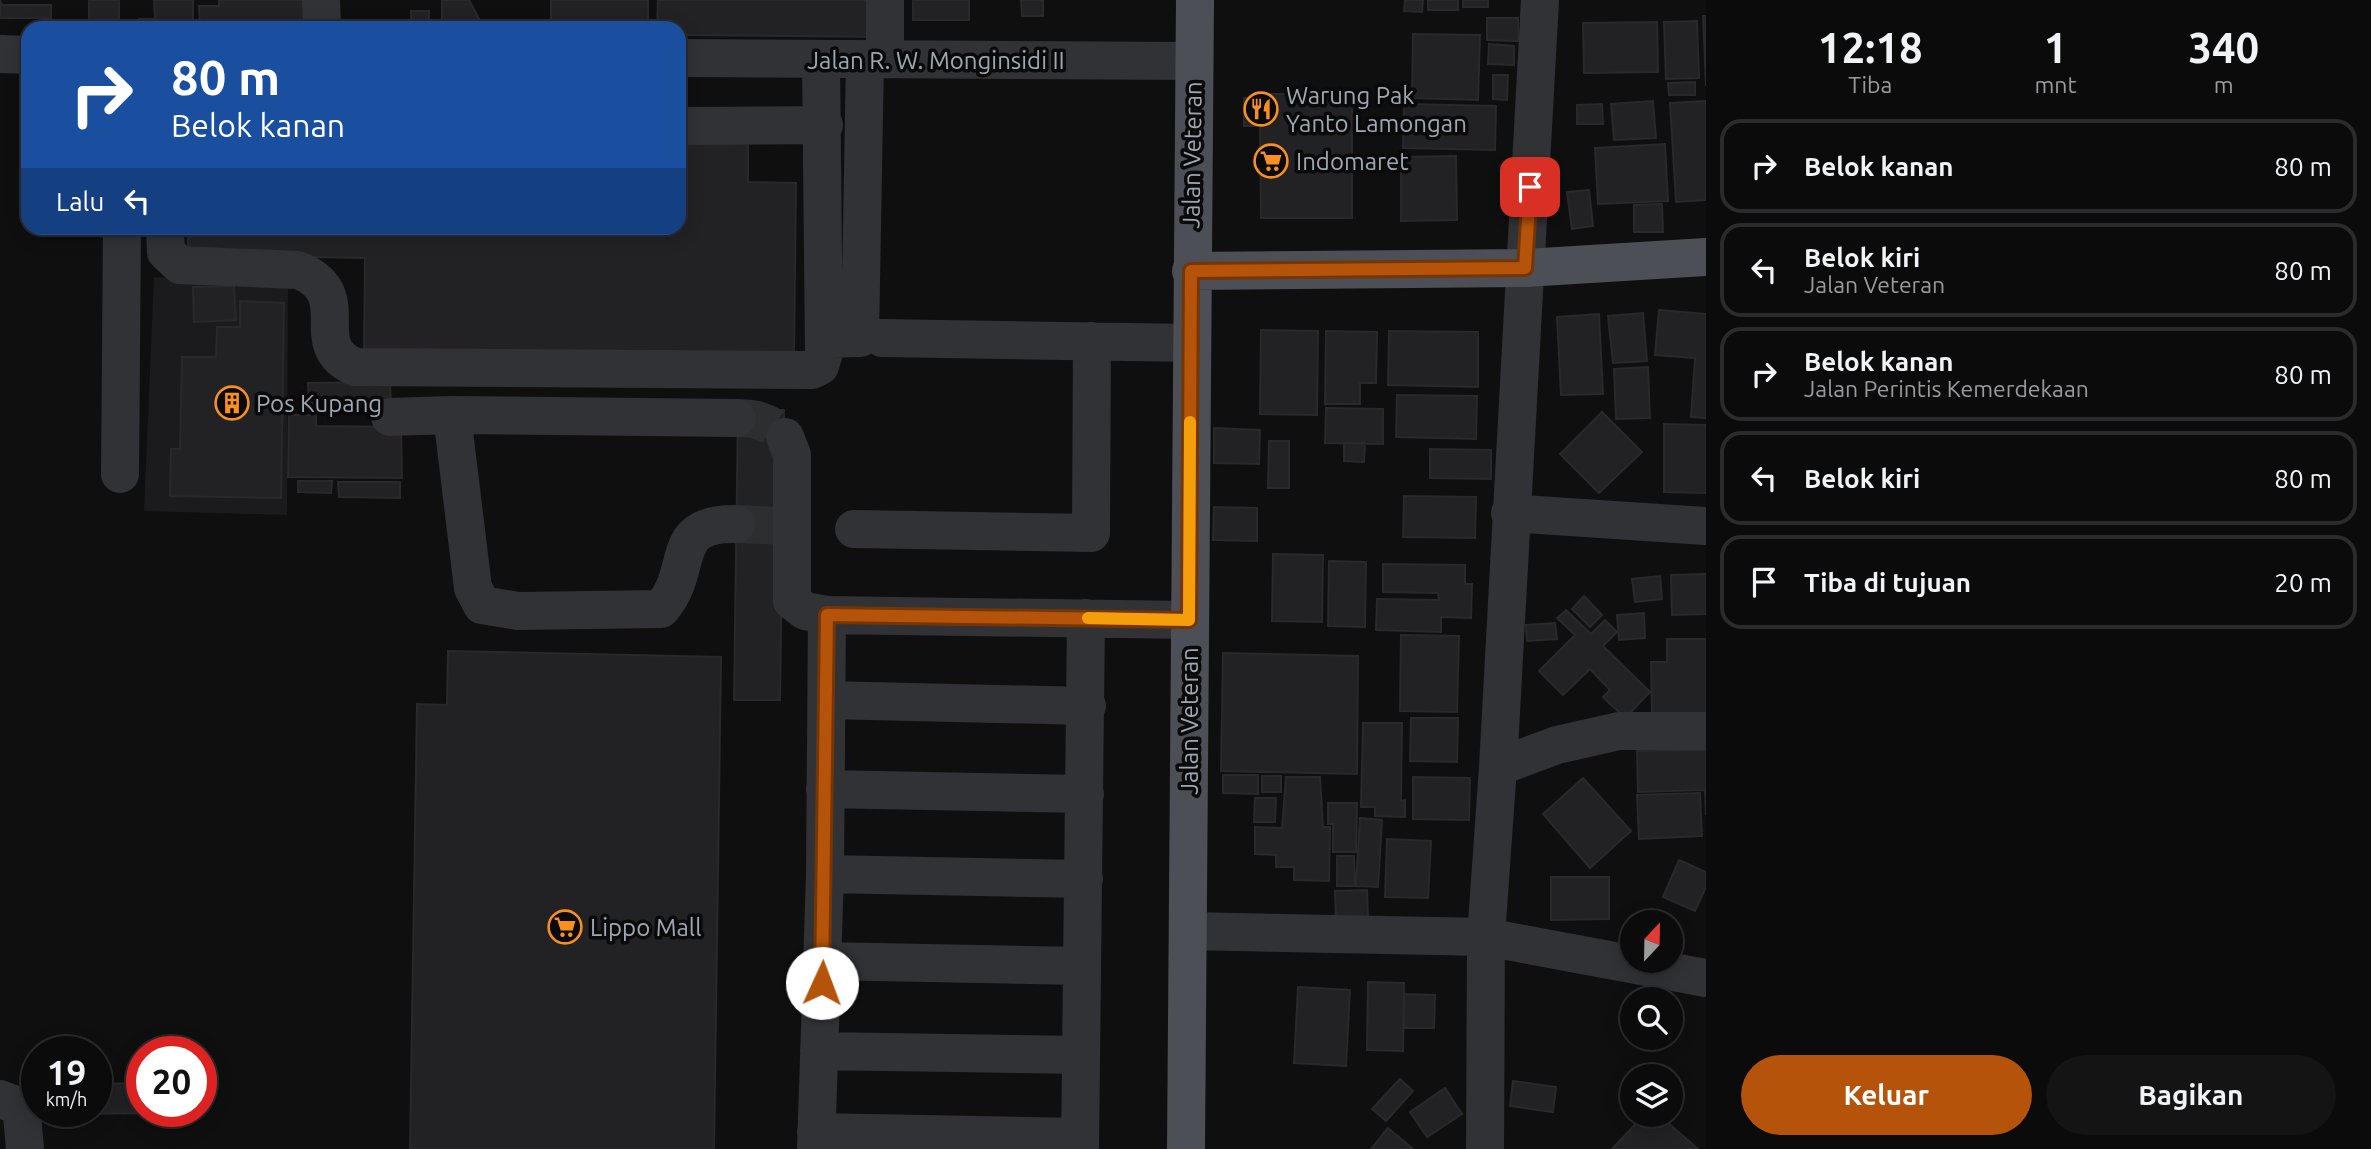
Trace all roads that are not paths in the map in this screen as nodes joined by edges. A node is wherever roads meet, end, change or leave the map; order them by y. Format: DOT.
graph roads {
  1 [pos="321,0"];
  2 [pos="885,0"];
  3 [pos="1195,0"];
  4 [pos="1540,0"];
  5 [pos="322,21"];
  6 [pos="0,54"];
  7 [pos="21,55"];
  8 [pos="686,58"];
  9 [pos="821,59"];
  10 [pos="875,59"];
  11 [pos="1194,61"];
  12 [pos="824,125"];
  13 [pos="686,126"];
  14 [pos="122,235"];
  15 [pos="165,235"];
  16 [pos="1706,257"];
  17 [pos="1525,268"];
  18 [pos="1191,271"];
  19 [pos="881,338"];
  20 [pos="824,339"];
  21 [pos="1092,341"];
  22 [pos="1191,343"];
  23 [pos="452,415"];
  24 [pos="390,417"];
  25 [pos="737,418"];
  26 [pos="785,437"];
  27 [pos="120,474"];
  28 [pos="1510,513"];
  29 [pos="736,524"];
  30 [pos="1706,526"];
  31 [pos="854,529"];
  32 [pos="827,615"];
  33 [pos="1086,618"];
  34 [pos="1189,620"];
  35 [pos="827,700"];
  36 [pos="1087,706"];
  37 [pos="1706,731"];
  38 [pos="1498,767"];
  39 [pos="825,789"];
  40 [pos="1085,794"];
  41 [pos="825,874"];
  42 [pos="1084,879"];
  43 [pos="1189,931"];
  44 [pos="1486,937"];
  45 [pos="823,961"];
  46 [pos="1083,966"];
  47 [pos="1706,978"];
  48 [pos="819,1051"];
  49 [pos="1081,1055"];
  50 [pos="0,1099"];
  51 [pos="816,1140"];
  52 [pos="1080,1143"];
  53 [pos="25,1149"];
  54 [pos="1186,1149"];
  55 [pos="1485,1149"];
  1 -- 5 [label="street"];
  2 -- 10 [label="street"];
  3 -- 11 [label="main road, Jalan Veteran"];
  4 -- 17 [label="street"];
  6 -- 7 [label="street"];
  8 -- 9 [label="street, Jalan R. W. Monginsidi II"];
  9 -- 10 [label="street, Jalan R. W. Monginsidi II"];
  9 -- 12 [label="street"];
  10 -- 11 [label="street, Jalan R. W. Monginsidi II"];
  10 -- 20 [label="street"];
  11 -- 18 [label="main road, Jalan Veteran"];
  12 -- 13 [label="street"];
  12 -- 20 [label="street"];
  14 -- 27 [label="street"];
  15 -- 20 [label="street"];
  16 -- 17 [label="main road"];
  17 -- 18 [label="main road"];
  17 -- 28 [label="street"];
  18 -- 22 [label="main road, Jalan Veteran"];
  19 -- 21 [label="street"];
  21 -- 22 [label="street"];
  21 -- 31 [label="street"];
  22 -- 34 [label="main road, Jalan Veteran"];
  23 -- 24 [label="street"];
  23 -- 25 [label="street"];
  23 -- 29 [label="street"];
  26 -- 32 [label="street"];
  28 -- 30 [label="street"];
  28 -- 38 [label="street"];
  32 -- 33 [label="street"];
  32 -- 35 [label="street"];
  33 -- 34 [label="street"];
  33 -- 36 [label="street"];
  34 -- 43 [label="main road, Jalan Veteran"];
  35 -- 36 [label="street"];
  35 -- 39 [label="street"];
  36 -- 40 [label="street"];
  37 -- 38 [label="street"];
  38 -- 44 [label="street"];
  39 -- 40 [label="street"];
  39 -- 41 [label="street"];
  40 -- 42 [label="street"];
  41 -- 42 [label="street"];
  41 -- 45 [label="street"];
  42 -- 46 [label="street"];
  43 -- 44 [label="street"];
  43 -- 54 [label="main road, Jalan Veteran"];
  44 -- 47 [label="street"];
  44 -- 55 [label="street"];
  45 -- 46 [label="street"];
  45 -- 48 [label="street"];
  46 -- 49 [label="street"];
  48 -- 49 [label="street"];
  48 -- 51 [label="street"];
  49 -- 52 [label="street"];
  50 -- 53 [label="street"];
  51 -- 52 [label="street"];
}
